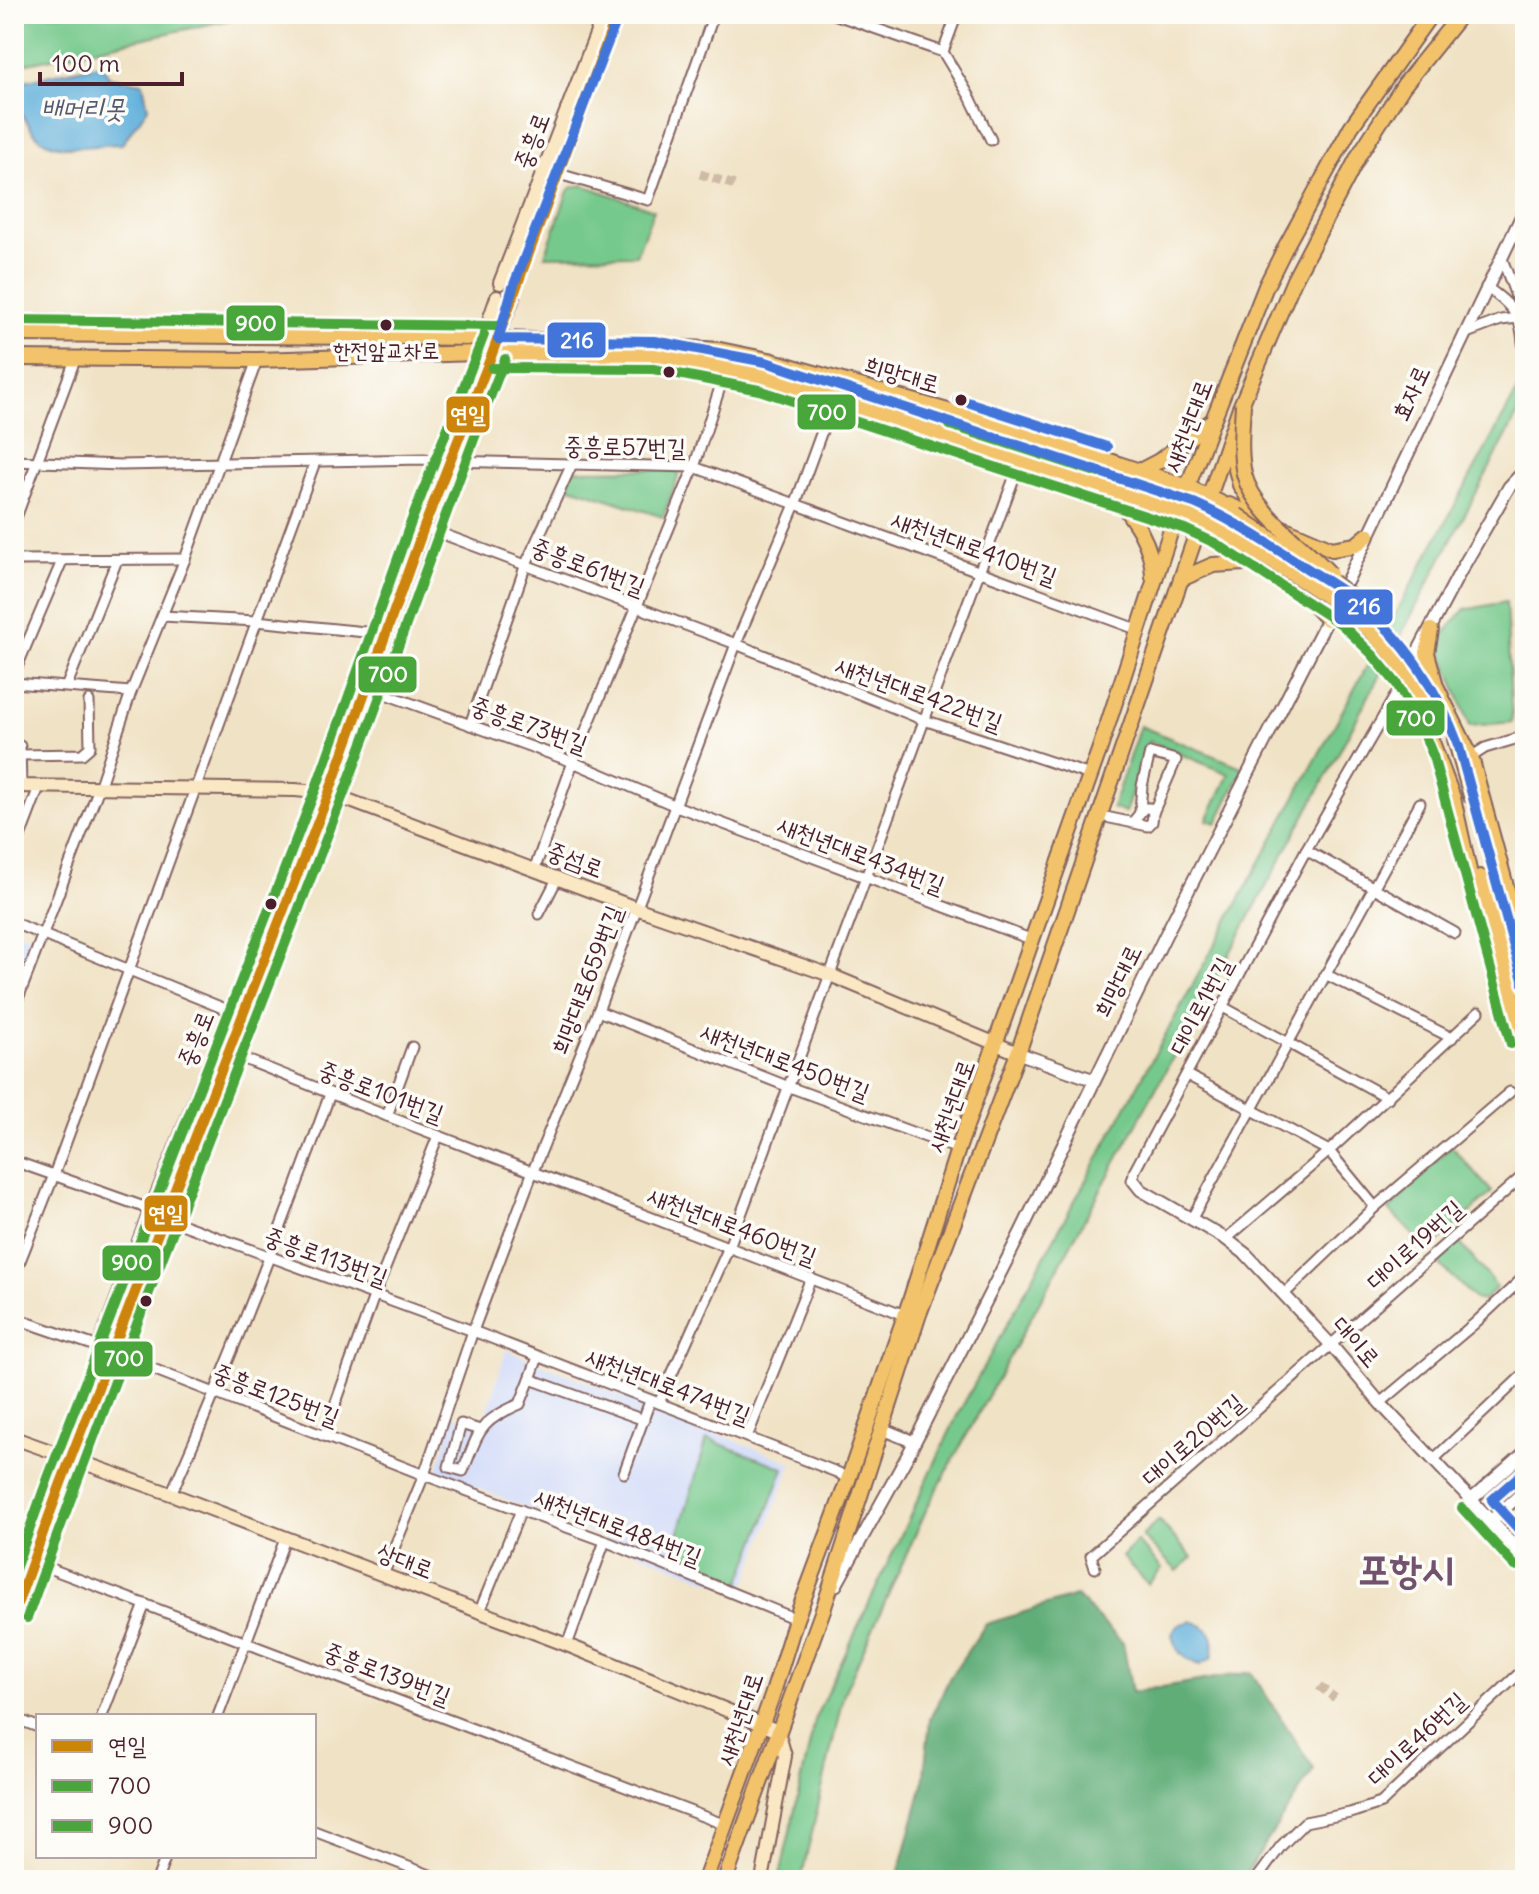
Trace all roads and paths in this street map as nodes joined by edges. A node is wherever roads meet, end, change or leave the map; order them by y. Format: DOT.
graph roads {
  1 [pos="604,14"];
  2 [pos="617,14"];
  3 [pos="714,14"];
  4 [pos="834,14"];
  5 [pos="957,14"];
  6 [pos="1431,14"];
  7 [pos="1461,14"];
  8 [pos="943,52"];
  9 [pos="991,140"];
  10 [pos="559,174"];
  11 [pos="1525,209"];
  12 [pos="1501,256"];
  13 [pos="518,282"];
  14 [pos="500,283"];
  15 [pos="1486,287"];
  16 [pos="514,296"];
  17 [pos="497,297"];
  18 [pos="1522,325"];
  19 [pos="14,334"];
  20 [pos="1463,334"];
  21 [pos="488,346"];
  22 [pos="76,357"];
  23 [pos="14,358"];
  24 [pos="257,360"];
  25 [pos="1525,361"];
  26 [pos="726,369"];
  27 [pos="833,401"];
  28 [pos="1243,404"];
  29 [pos="1213,420"];
  30 [pos="1229,438"];
  31 [pos="37,460"];
  32 [pos="14,461"];
  33 [pos="444,461"];
  34 [pos="315,462"];
  35 [pos="1020,462"];
  36 [pos="220,464"];
  37 [pos="571,466"];
  38 [pos="694,467"];
  39 [pos="1525,470"];
  40 [pos="1138,472"];
  41 [pos="1188,487"];
  42 [pos="1110,490"];
  43 [pos="1212,499"];
  44 [pos="796,502"];
  45 [pos="1178,512"];
  46 [pos="1263,521"];
  47 [pos="1203,522"];
  48 [pos="14,523"];
  49 [pos="424,527"];
  50 [pos="1368,535"];
  51 [pos="185,559"];
  52 [pos="14,560"];
  53 [pos="117,560"];
  54 [pos="62,561"];
  55 [pos="1261,562"];
  56 [pos="526,564"];
  57 [pos="979,572"];
  58 [pos="1181,579"];
  59 [pos="1153,584"];
  60 [pos="1343,597"];
  61 [pos="637,607"];
  62 [pos="162,616"];
  63 [pos="1327,619"];
  64 [pos="256,621"];
  65 [pos="1139,630"];
  66 [pos="1431,630"];
  67 [pos="375,633"];
  68 [pos="736,644"];
  69 [pos="1414,659"];
  70 [pos="1424,672"];
  71 [pos="14,674"];
  72 [pos="1407,680"];
  73 [pos="14,683"];
  74 [pos="67,685"];
  75 [pos="1436,686"];
  76 [pos="366,687"];
  77 [pos="131,692"];
  78 [pos="89,701"];
  79 [pos="924,720"];
  80 [pos="1442,724"];
  81 [pos="470,725"];
  82 [pos="1525,736"];
  83 [pos="1464,739"];
  84 [pos="1485,748"];
  85 [pos="17,751"];
  86 [pos="1471,757"];
  87 [pos="573,762"];
  88 [pos="1090,775"];
  89 [pos="17,786"];
  90 [pos="39,787"];
  91 [pos="99,788"];
  92 [pos="193,791"];
  93 [pos="323,792"];
  94 [pos="1420,803"];
  95 [pos="676,806"];
  96 [pos="1140,811"];
  97 [pos="1153,813"];
  98 [pos="1101,816"];
  99 [pos="1132,823"];
  100 [pos="1306,850"];
  101 [pos="14,853"];
  102 [pos="535,868"];
  103 [pos="558,877"];
  104 [pos="866,878"];
  105 [pos="1373,887"];
  106 [pos="636,908"];
  107 [pos="539,914"];
  108 [pos="14,923"];
  109 [pos="1455,933"];
  110 [pos="43,936"];
  111 [pos="1033,940"];
  112 [pos="1525,956"];
  113 [pos="128,969"];
  114 [pos="1325,974"];
  115 [pos="830,975"];
  116 [pos="1525,985"];
  117 [pos="1514,1002"];
  118 [pos="1223,1007"];
  119 [pos="14,1009"];
  120 [pos="230,1011"];
  121 [pos="598,1011"];
  122 [pos="1479,1012"];
  123 [pos="1452,1038"];
  124 [pos="1525,1040"];
  125 [pos="1287,1044"];
  126 [pos="996,1045"];
  127 [pos="216,1047"];
  128 [pos="412,1047"];
  129 [pos="228,1053"];
  130 [pos="1018,1053"];
  131 [pos="1187,1075"];
  132 [pos="1094,1080"];
  133 [pos="788,1086"];
  134 [pos="1510,1092"];
  135 [pos="330,1094"];
  136 [pos="1388,1098"];
  137 [pos="1249,1110"];
  138 [pos="387,1116"];
  139 [pos="438,1136"];
  140 [pos="958,1149"];
  141 [pos="1329,1151"];
  142 [pos="14,1161"];
  143 [pos="533,1171"];
  144 [pos="1525,1174"];
  145 [pos="54,1175"];
  146 [pos="1133,1180"];
  147 [pos="1375,1207"];
  148 [pos="150,1212"];
  149 [pos="165,1218"];
  150 [pos="1192,1218"];
  151 [pos="1226,1239"];
  152 [pos="729,1247"];
  153 [pos="271,1259"];
  154 [pos="14,1276"];
  155 [pos="1525,1276"];
  156 [pos="811,1278"];
  157 [pos="1284,1294"];
  158 [pos="374,1296"];
  159 [pos="911,1317"];
  160 [pos="14,1318"];
  161 [pos="473,1331"];
  162 [pos="1332,1346"];
  163 [pos="98,1349"];
  164 [pos="112,1353"];
  165 [pos="538,1357"];
  166 [pos="1525,1373"];
  167 [pos="530,1379"];
  168 [pos="216,1393"];
  169 [pos="654,1402"];
  170 [pos="1380,1403"];
  171 [pos="644,1420"];
  172 [pos="882,1429"];
  173 [pos="480,1430"];
  174 [pos="438,1435"];
  175 [pos="324,1436"];
  176 [pos="747,1437"];
  177 [pos="14,1438"];
  178 [pos="456,1442"];
  179 [pos="914,1442"];
  180 [pos="1525,1452"];
  181 [pos="66,1457"];
  182 [pos="1434,1459"];
  183 [pos="624,1473"];
  184 [pos="424,1475"];
  185 [pos="848,1480"];
  186 [pos="1525,1490"];
  187 [pos="171,1494"];
  188 [pos="1472,1499"];
  189 [pos="521,1510"];
  190 [pos="1492,1520"];
  191 [pos="285,1539"];
  192 [pos="605,1541"];
  193 [pos="17,1554"];
  194 [pos="1525,1557"];
  195 [pos="33,1562"];
  196 [pos="1095,1568"];
  197 [pos="14,1570"];
  198 [pos="383,1575"];
  199 [pos="145,1604"];
  200 [pos="824,1607"];
  201 [pos="14,1613"];
  202 [pos="479,1613"];
  203 [pos="796,1619"];
  204 [pos="245,1642"];
  205 [pos="567,1645"];
  206 [pos="1525,1668"];
  207 [pos="103,1714"];
  208 [pos="219,1714"];
  209 [pos="14,1718"];
  210 [pos="761,1725"];
  211 [pos="36,1726"];
  212 [pos="778,1731"];
  213 [pos="725,1827"];
  214 [pos="316,1832"];
  215 [pos="165,1858"];
  216 [pos="1525,1867"];
  217 [pos="14,1875"];
  218 [pos="27,1880"];
  219 [pos="157,1880"];
  220 [pos="443,1880"];
  221 [pos="705,1880"];
  222 [pos="725,1880"];
  223 [pos="762,1880"];
  224 [pos="1256,1880"];
  225 [pos="1511,1880"];
  1 -- 14 [label="main road, 중흥로"];
  2 -- 10 [label="main road, 중흥로"];
  3 -- 10 [label="street"];
  4 -- 8 [label="street"];
  5 -- 8 [label="street"];
  6 -- 29 [label="main road, 새천년대로"];
  7 -- 28 [label="main road, 새천년대로"];
  8 -- 9 [label="street"];
  10 -- 13 [label="main road, 중흥로"];
  11 -- 12 [label="street, 효자로"];
  12 -- 15 [label="street, 효자로"];
  12 -- 18 [label="street"];
  15 -- 18 [label="street"];
  15 -- 20 [label="street, 효자로"];
  16 -- 21 [label="main road, 중흥로"];
  17 -- 21 [label="main road, 중흥로"];
  18 -- 20 [label="street"];
  18 -- 25 [label="street"];
  19 -- 21 [label="main road, 희망대로"];
  20 -- 50 [label="street, 효자로"];
  21 -- 24 [label="main road, 희망대로"];
  21 -- 26 [label="main road, 희망대로"];
  21 -- 33 [label="main road, 중흥로"];
  21 -- 40 [label="main road, 희망대로"];
  22 -- 23 [label="main road, 희망대로"];
  22 -- 24 [label="main road, 희망대로"];
  22 -- 31 [label="street"];
  24 -- 36 [label="street"];
  26 -- 27 [label="main road, 희망대로"];
  26 -- 38 [label="street"];
  27 -- 35 [label="main road, 희망대로"];
  27 -- 44 [label="street, 희망대로659번길"];
  28 -- 30 [label="main road, 새천년대로"];
  28 -- 60 [label="main road, bridge"];
  29 -- 40 [label="main road"];
  29 -- 41 [label="main road, 새천년대로"];
  30 -- 43 [label="main road, 새천년대로"];
  30 -- 46 [label="main road"];
  31 -- 32 [label="street, 중흥로57번길"];
  31 -- 36 [label="street, 중흥로57번길"];
  31 -- 48 [label="street"];
  33 -- 34 [label="street, 중흥로57번길"];
  33 -- 37 [label="street, 중흥로57번길"];
  33 -- 49 [label="main road, 중흥로"];
  33 -- 67 [label="main road, 중흥로"];
  34 -- 36 [label="street, 중흥로57번길"];
  34 -- 64 [label="street"];
  35 -- 42 [label="main road, 희망대로"];
  35 -- 57 [label="street"];
  36 -- 51 [label="street"];
  37 -- 38 [label="street, 중흥로57번길"];
  37 -- 56 [label="street"];
  38 -- 44 [label="street, 중흥로57번길"];
  38 -- 61 [label="street"];
  39 -- 66 [label="street"];
  40 -- 41 [label="main road, 희망대로"];
  41 -- 43 [label="main road, 희망대로"];
  41 -- 45 [label="main road, 새천년대로"];
  42 -- 45 [label="main road, 희망대로"];
  42 -- 59 [label="main road"];
  43 -- 46 [label="main road"];
  43 -- 47 [label="main road, 새천년대로"];
  43 -- 60 [label="main road, 희망대로, bridge"];
  44 -- 57 [label="street, 새천년대로410번길"];
  44 -- 68 [label="street, 희망대로659번길"];
  45 -- 47 [label="main road, 희망대로"];
  45 -- 59 [label="main road, 새천년대로"];
  46 -- 50 [label="main road"];
  47 -- 55 [label="main road"];
  47 -- 58 [label="main road, 새천년대로"];
  47 -- 80 [label="main road, 희망대로, bridge"];
  49 -- 56 [label="street, 중흥로61번길"];
  49 -- 76 [label="main road, 중흥로"];
  50 -- 60 [label="street, 효자로"];
  51 -- 53 [label="street"];
  51 -- 62 [label="street"];
  52 -- 54 [label="street"];
  53 -- 54 [label="street"];
  53 -- 74 [label="street"];
  54 -- 71 [label="street"];
  55 -- 58 [label="main road"];
  55 -- 63 [label="main road"];
  56 -- 61 [label="street, 중흥로61번길"];
  56 -- 81 [label="street"];
  57 -- 65 [label="street, 새천년대로410번길"];
  57 -- 79 [label="street"];
  58 -- 98 [label="main road, 새천년대로"];
  59 -- 65 [label="main road, 새천년대로"];
  60 -- 63 [label="street, 희망대로"];
  60 -- 80 [label="main road, 희망대로, bridge"];
  61 -- 68 [label="street, 중흥로61번길"];
  61 -- 87 [label="street"];
  62 -- 64 [label="street"];
  62 -- 77 [label="street"];
  63 -- 132 [label="street, 희망대로"];
  64 -- 67 [label="street"];
  64 -- 92 [label="street"];
  65 -- 88 [label="main road, 새천년대로"];
  66 -- 69 [label="street"];
  66 -- 75 [label="main road"];
  67 -- 93 [label="main road, 중흥로"];
  68 -- 79 [label="street, 새천년대로422번길"];
  68 -- 95 [label="street, 희망대로659번길"];
  69 -- 70 [label="main road"];
  69 -- 72 [label="main road"];
  70 -- 72 [label="main road"];
  70 -- 75 [label="main road"];
  72 -- 100 [label="street, 대이로1번길"];
  72 -- 117 [label="main road"];
  73 -- 74 [label="street"];
  74 -- 77 [label="street"];
  75 -- 83 [label="main road"];
  76 -- 81 [label="street, 중흥로73번길"];
  76 -- 93 [label="main road, 중흥로"];
  77 -- 91 [label="street"];
  78 -- 85 [label="street"];
  79 -- 88 [label="street, 새천년대로422번길"];
  79 -- 104 [label="street"];
  80 -- 116 [label="main road, 희망대로"];
  80 -- 117 [label="main road, 희망대로"];
  81 -- 87 [label="street, 중흥로73번길"];
  82 -- 84 [label="street"];
  83 -- 84 [label="street"];
  83 -- 86 [label="main road"];
  84 -- 86 [label="street"];
  85 -- 89 [label="street"];
  86 -- 112 [label="main road"];
  87 -- 95 [label="street, 중흥로73번길"];
  87 -- 102 [label="street"];
  88 -- 111 [label="main road, 새천년대로"];
  89 -- 90 [label="main road, 중섬로"];
  90 -- 91 [label="main road, 중섬로"];
  90 -- 101 [label="street"];
  91 -- 92 [label="main road, 중섬로"];
  91 -- 110 [label="street"];
  92 -- 93 [label="main road, 중섬로"];
  92 -- 113 [label="street"];
  93 -- 102 [label="main road, 중섬로"];
  93 -- 120 [label="main road, 중흥로"];
  93 -- 129 [label="main road, 중흥로"];
  94 -- 105 [label="street"];
  95 -- 104 [label="street, 새천년대로434번길"];
  95 -- 106 [label="street, 희망대로659번길"];
  96 -- 97 [label="street"];
  96 -- 97 [label="street"];
  96 -- 99 [label="street"];
  97 -- 99 [label="street"];
  98 -- 99 [label="street"];
  98 -- 130 [label="main road, 새천년대로"];
  100 -- 105 [label="street"];
  100 -- 118 [label="street, 대이로1번길"];
  102 -- 103 [label="main road, 중섬로"];
  103 -- 106 [label="main road, 중섬로"];
  103 -- 107 [label="street"];
  104 -- 111 [label="street, 새천년대로434번길"];
  104 -- 115 [label="street"];
  105 -- 109 [label="street"];
  105 -- 114 [label="street"];
  106 -- 115 [label="main road, 중섬로"];
  106 -- 121 [label="street, 희망대로659번길"];
  108 -- 110 [label="street"];
  110 -- 113 [label="street"];
  110 -- 119 [label="street"];
  111 -- 126 [label="main road, 새천년대로"];
  113 -- 120 [label="street"];
  113 -- 145 [label="street"];
  114 -- 123 [label="street"];
  114 -- 125 [label="street"];
  115 -- 126 [label="main road, 중섬로"];
  115 -- 133 [label="street"];
  117 -- 124 [label="main road, 희망대로"];
  118 -- 125 [label="street"];
  118 -- 131 [label="street, 대이로1번길"];
  120 -- 127 [label="main road, 중흥로"];
  121 -- 133 [label="street, 새천년대로450번길"];
  121 -- 143 [label="street, 희망대로659번길"];
  122 -- 123 [label="street"];
  123 -- 136 [label="street"];
  125 -- 136 [label="street"];
  125 -- 137 [label="street"];
  126 -- 130 [label="main road, 중섬로"];
  126 -- 140 [label="main road, 새천년대로"];
  127 -- 129 [label="street, 중흥로101번길"];
  127 -- 148 [label="main road, 중흥로"];
  128 -- 138 [label="street"];
  129 -- 135 [label="street, 중흥로101번길"];
  129 -- 149 [label="main road, 중흥로"];
  130 -- 132 [label="street"];
  130 -- 159 [label="main road, 새천년대로"];
  131 -- 137 [label="street"];
  131 -- 146 [label="street, 대이로1번길"];
  132 -- 179 [label="street, 새천년대로"];
  133 -- 140 [label="street, 새천년대로450번길"];
  133 -- 152 [label="street"];
  134 -- 147 [label="street"];
  135 -- 138 [label="street, 중흥로101번길"];
  135 -- 153 [label="street"];
  136 -- 141 [label="street"];
  137 -- 141 [label="street"];
  137 -- 150 [label="street"];
  138 -- 139 [label="street, 중흥로101번길"];
  139 -- 143 [label="street, 중흥로101번길"];
  139 -- 158 [label="street"];
  140 -- 159 [label="main road, 새천년대로"];
  141 -- 147 [label="street"];
  141 -- 151 [label="street"];
  142 -- 145 [label="street"];
  143 -- 152 [label="street, 새천년대로460번길"];
  143 -- 161 [label="street, 희망대로659번길"];
  144 -- 162 [label="street, 대이로19번길"];
  145 -- 148 [label="street"];
  145 -- 154 [label="street"];
  146 -- 150 [label="street, 대이로"];
  147 -- 157 [label="street"];
  148 -- 163 [label="main road, 중흥로"];
  149 -- 153 [label="street, 중흥로113번길"];
  149 -- 164 [label="main road, 중흥로"];
  150 -- 151 [label="street, 대이로"];
  151 -- 157 [label="street, 대이로"];
  152 -- 156 [label="street, 새천년대로460번길"];
  152 -- 169 [label="street"];
  153 -- 158 [label="street, 중흥로113번길"];
  153 -- 168 [label="street"];
  155 -- 170 [label="street"];
  156 -- 159 [label="street, 새천년대로460번길"];
  156 -- 176 [label="street"];
  157 -- 162 [label="street, 대이로"];
  158 -- 161 [label="street, 중흥로113번길"];
  158 -- 175 [label="street"];
  159 -- 172 [label="main road, 새천년대로"];
  159 -- 185 [label="main road, 새천년대로"];
  160 -- 163 [label="street"];
  161 -- 165 [label="street, 새천년대로474번길"];
  161 -- 174 [label="street, 희망대로659번길"];
  162 -- 170 [label="street, 대이로"];
  162 -- 196 [label="street, 대이로20번길"];
  163 -- 181 [label="main road, 중흥로"];
  164 -- 168 [label="street, 중흥로125번길"];
  164 -- 181 [label="main road, 중흥로"];
  165 -- 167 [label="street"];
  165 -- 169 [label="street, 새천년대로474번길"];
  166 -- 182 [label="street"];
  167 -- 171 [label="street"];
  167 -- 173 [label="street"];
  168 -- 175 [label="street, 중흥로125번길"];
  168 -- 187 [label="street"];
  169 -- 171 [label="street"];
  169 -- 176 [label="street, 새천년대로474번길"];
  170 -- 182 [label="street, 대이로"];
  171 -- 183 [label="street"];
  172 -- 179 [label="street"];
  172 -- 200 [label="main road, 새천년대로"];
  173 -- 178 [label="street"];
  173 -- 178 [label="street"];
  174 -- 178 [label="street"];
  174 -- 184 [label="street, 희망대로659번길"];
  175 -- 184 [label="street, 중흥로125번길"];
  176 -- 185 [label="street, 새천년대로474번길"];
  177 -- 181 [label="main road, 상대로"];
  179 -- 200 [label="street, 새천년대로"];
  180 -- 188 [label="street"];
  181 -- 187 [label="main road, 상대로"];
  181 -- 193 [label="main road, 중흥로"];
  181 -- 195 [label="main road, 중흥로"];
  182 -- 188 [label="street, 대이로"];
  184 -- 189 [label="street, 새천년대로484번길"];
  184 -- 198 [label="street, 희망대로659번길"];
  185 -- 203 [label="main road, 새천년대로"];
  186 -- 190 [label="street"];
  187 -- 191 [label="main road, 상대로"];
  188 -- 190 [label="street, 대이로"];
  189 -- 192 [label="street, 새천년대로484번길"];
  189 -- 202 [label="street"];
  190 -- 194 [label="street, 대이로"];
  191 -- 198 [label="main road, 상대로"];
  191 -- 204 [label="street"];
  192 -- 203 [label="street, 새천년대로484번길"];
  192 -- 205 [label="street"];
  193 -- 197 [label="main road, 중흥로"];
  195 -- 199 [label="street, 중흥로139번길"];
  195 -- 201 [label="main road, 중흥로"];
  198 -- 202 [label="main road, 상대로"];
  199 -- 204 [label="street, 중흥로139번길"];
  199 -- 207 [label="street"];
  200 -- 212 [label="main road, 새천년대로"];
  202 -- 205 [label="main road, 상대로"];
  203 -- 210 [label="main road, 새천년대로"];
  204 -- 208 [label="street"];
  204 -- 213 [label="street, 중흥로139번길"];
  205 -- 210 [label="main road, 상대로"];
  206 -- 224 [label="street, 대이로46번길"];
  209 -- 211 [label="street"];
  210 -- 212 [label="main road, 상대로"];
  210 -- 213 [label="main road, 새천년대로"];
  212 -- 222 [label="main road, 새천년대로"];
  212 -- 223 [label="main road"];
  213 -- 221 [label="main road, 새천년대로"];
  214 -- 220 [label="street"];
  215 -- 219 [label="street"];
  216 -- 225 [label="street"];
  217 -- 218 [label="street"];
}
